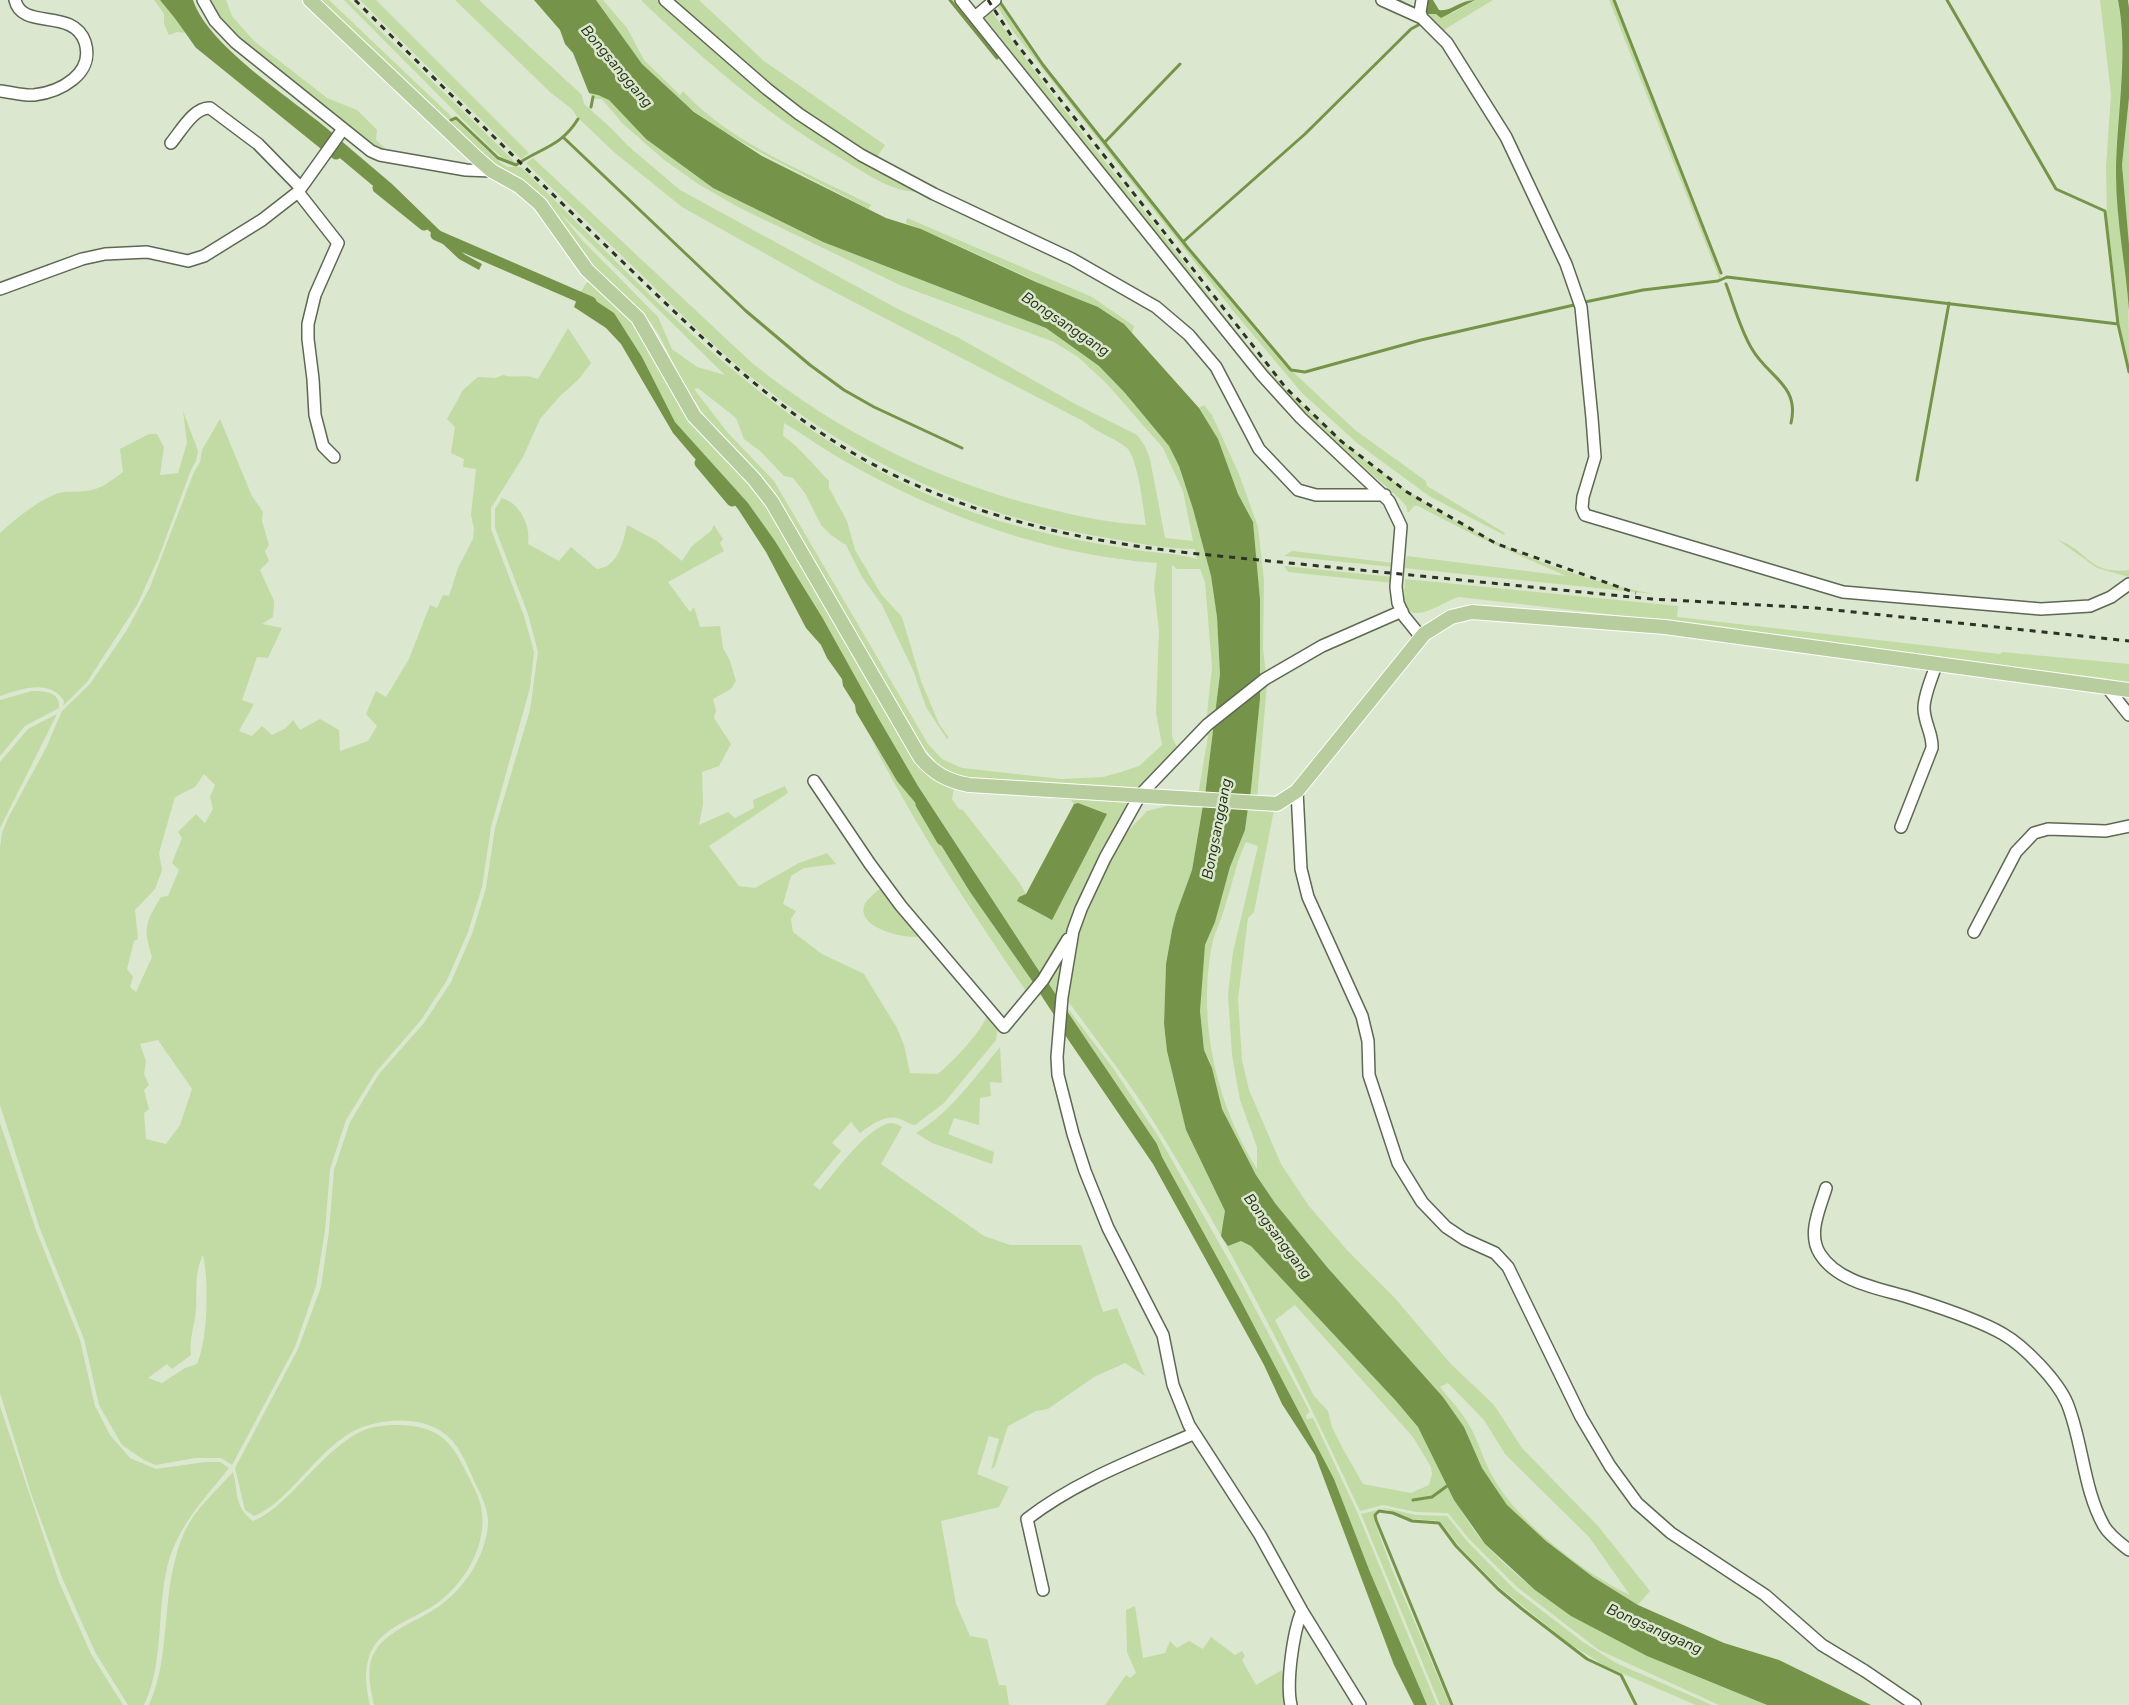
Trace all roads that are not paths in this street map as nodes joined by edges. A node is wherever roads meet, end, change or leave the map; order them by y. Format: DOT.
graph roads {
  1 [pos="15,0"];
  2 [pos="203,0"];
  3 [pos="310,0"];
  4 [pos="665,0"];
  5 [pos="961,0"];
  6 [pos="995,0"];
  7 [pos="1382,0"];
  8 [pos="1422,0"];
  9 [pos="975,17"];
  10 [pos="1422,18"];
  11 [pos="0,91"];
  12 [pos="340,132"];
  13 [pos="171,143"];
  14 [pos="492,171"];
  15 [pos="299,190"];
  16 [pos="0,289"];
  17 [pos="334,457"];
  18 [pos="1385,495"];
  19 [pos="2129,584"];
  20 [pos="1402,611"];
  21 [pos="1421,637"];
  22 [pos="1936,665"];
  23 [pos="2106,686"];
  24 [pos="2129,690"];
  25 [pos="2129,715"];
  26 [pos="814,781"];
  27 [pos="1297,791"];
  28 [pos="1140,795"];
  29 [pos="2129,826"];
  30 [pos="1901,828"];
  31 [pos="1073,932"];
  32 [pos="1974,932"];
  33 [pos="1826,1188"];
  34 [pos="1193,1434"];
  35 [pos="2129,1550"];
  36 [pos="1043,1590"];
  37 [pos="1302,1611"];
  38 [pos="1291,1705"];
  39 [pos="1360,1705"];
  40 [pos="1915,1705"];
  1 -- 11 [label="street"];
  2 -- 12 [label="street"];
  3 -- 14 [label="main road"];
  4 -- 18 [label="street"];
  5 -- 9 [label="street"];
  6 -- 9 [label="street"];
  7 -- 10 [label="street"];
  8 -- 10 [label="street"];
  9 -- 18 [label="street"];
  10 -- 19 [label="street"];
  12 -- 14 [label="street"];
  12 -- 15 [label="street"];
  13 -- 15 [label="street"];
  14 -- 28 [label="main road"];
  15 -- 16 [label="street"];
  15 -- 17 [label="street"];
  18 -- 20 [label="street"];
  20 -- 21 [label="street"];
  20 -- 28 [label="street"];
  21 -- 22 [label="main road"];
  21 -- 27 [label="main road"];
  22 -- 23 [label="main road"];
  22 -- 30 [label="street"];
  23 -- 24 [label="main road"];
  23 -- 25 [label="street"];
  26 -- 31 [label="street"];
  27 -- 28 [label="main road"];
  27 -- 40 [label="street"];
  28 -- 31 [label="street"];
  29 -- 32 [label="street"];
  31 -- 34 [label="street"];
  33 -- 35 [label="street"];
  34 -- 36 [label="street"];
  34 -- 37 [label="street"];
  37 -- 38 [label="street"];
  37 -- 39 [label="street"];
}
